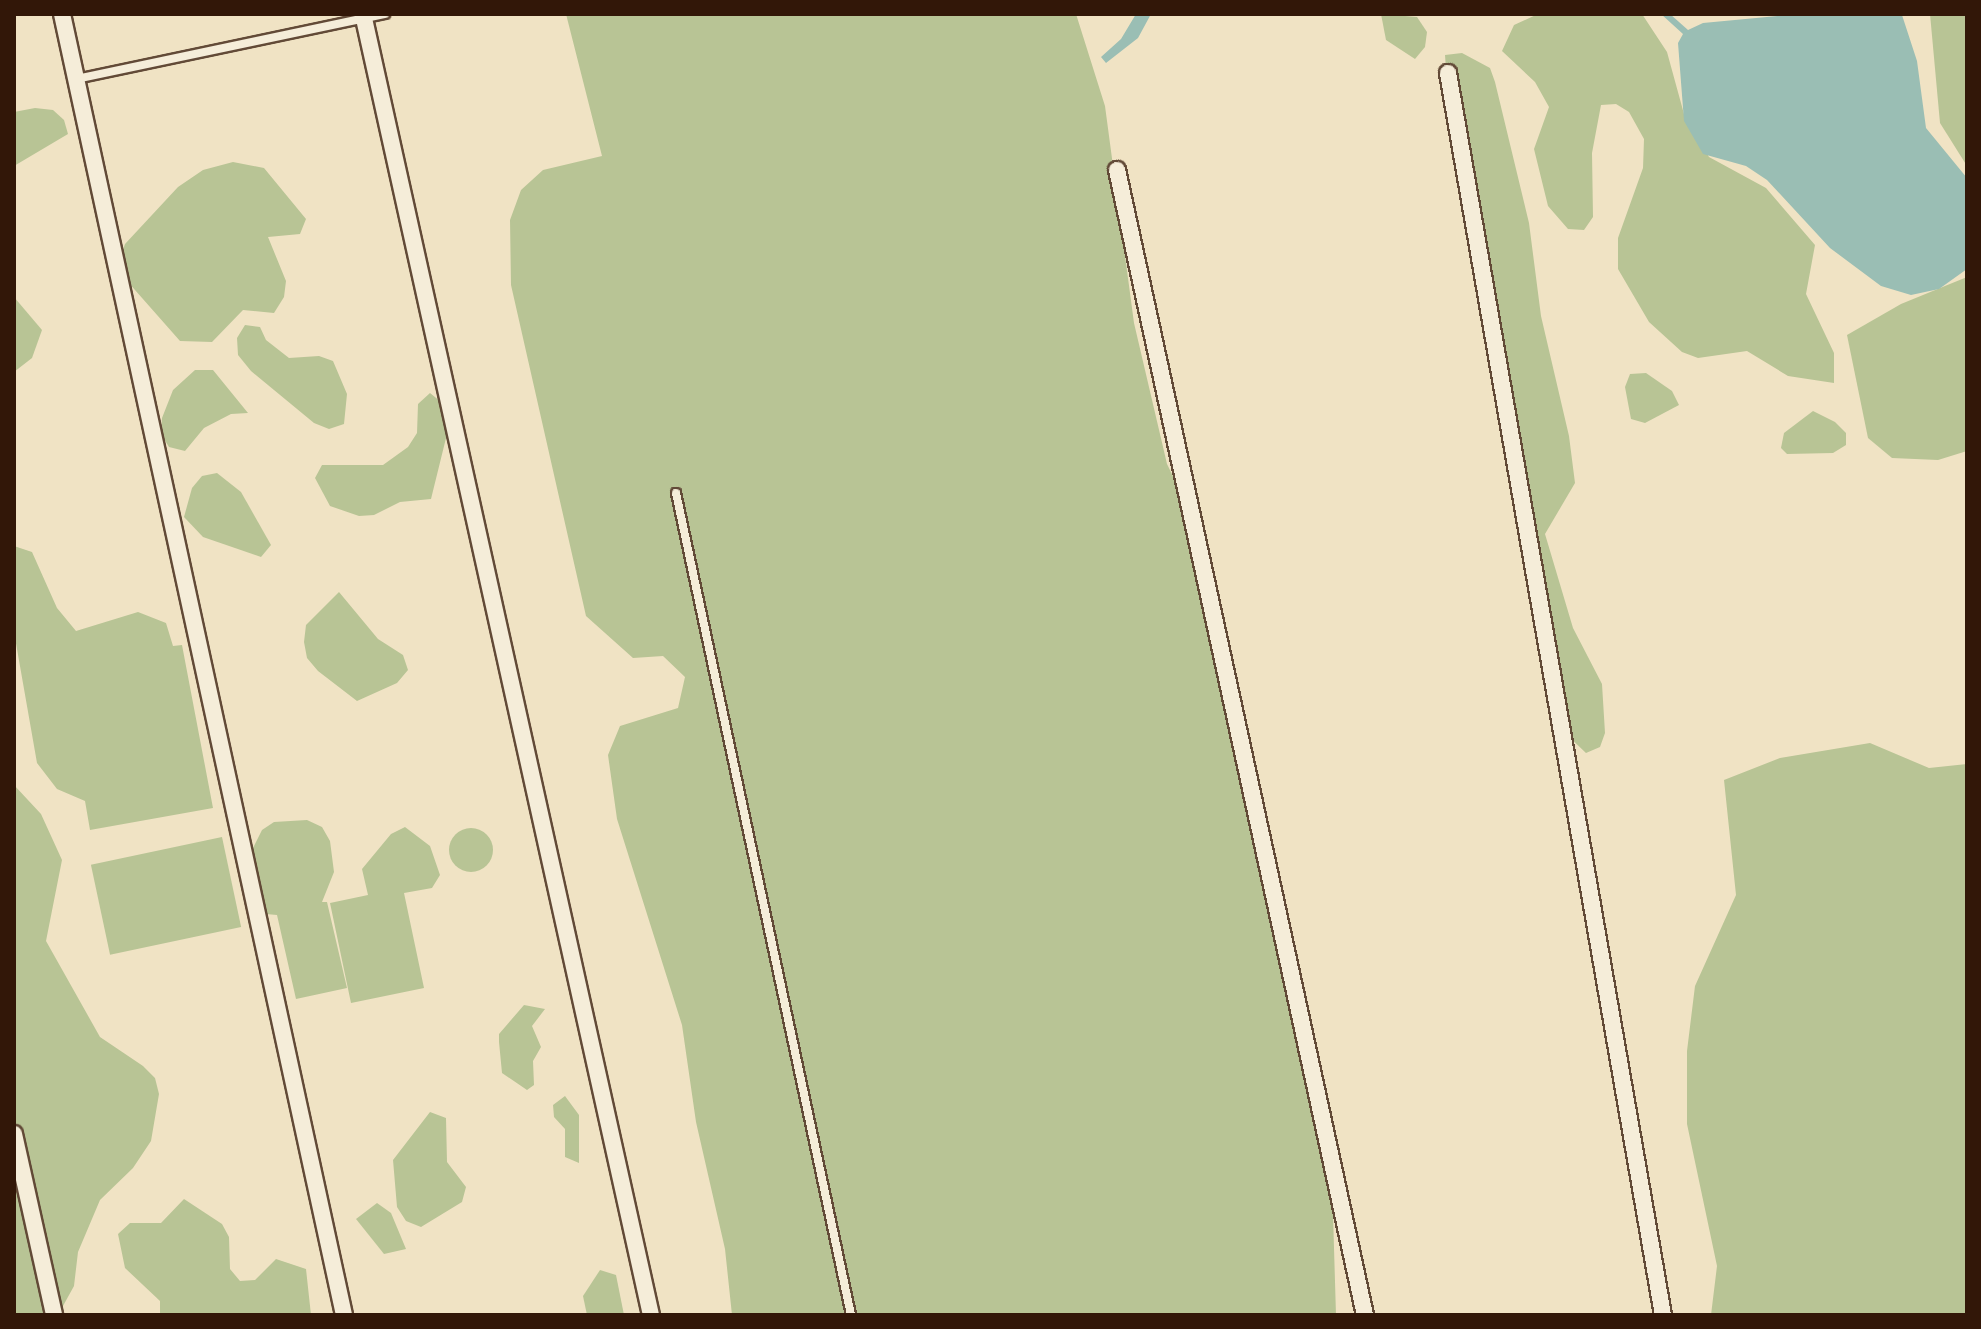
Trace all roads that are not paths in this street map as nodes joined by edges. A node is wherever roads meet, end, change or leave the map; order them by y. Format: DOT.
graph roads {
  1 [pos="62,14"];
  2 [pos="385,14"];
  3 [pos="363,16"];
  4 [pos="1448,73"];
  5 [pos="76,79"];
  6 [pos="1117,170"];
  7 [pos="676,493"];
  8 [pos="14,1134"];
  9 [pos="54,1315"];
  10 [pos="344,1315"];
  11 [pos="651,1315"];
  12 [pos="851,1315"];
  13 [pos="1365,1315"];
  14 [pos="1663,1315"];
  1 -- 5 [label="street"];
  2 -- 3 [label="lane"];
  3 -- 5 [label="lane"];
  3 -- 11 [label="street"];
  4 -- 14 [label="street"];
  5 -- 10 [label="street"];
  6 -- 13 [label="street"];
  7 -- 12 [label="lane"];
  8 -- 9 [label="street"];
}
